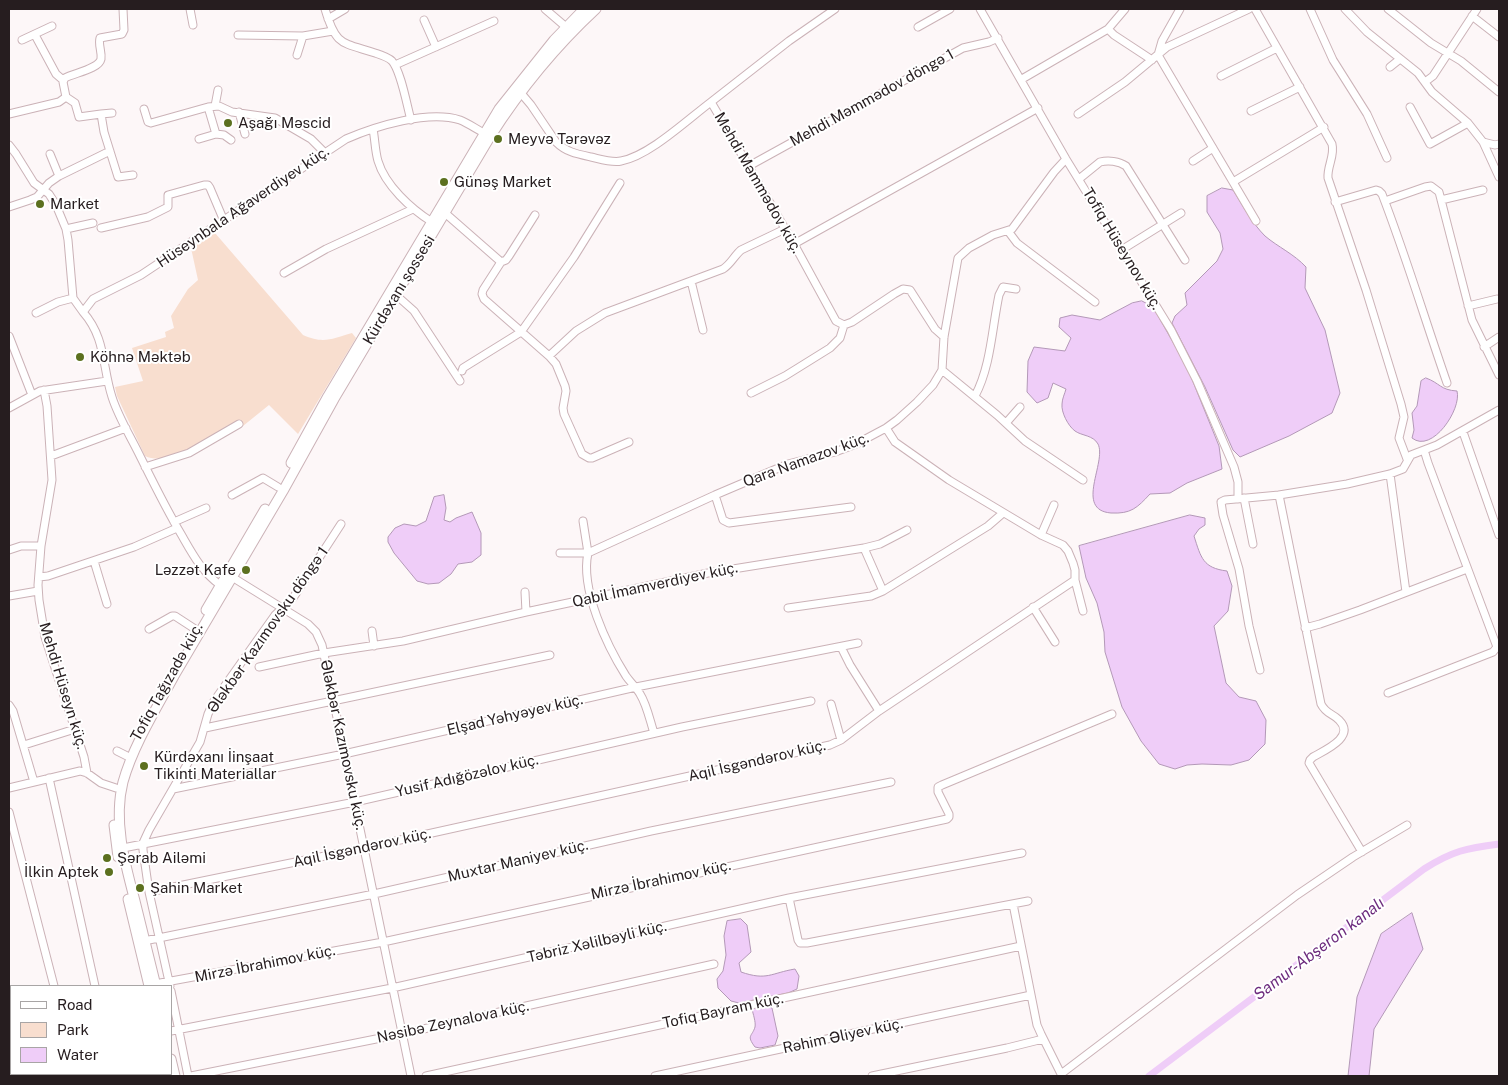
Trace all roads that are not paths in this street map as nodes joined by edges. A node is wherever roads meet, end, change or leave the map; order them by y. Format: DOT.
graph roads {
  1 [pos="123,9"];
  2 [pos="190,9"];
  3 [pos="325,9"];
  4 [pos="345,9"];
  5 [pos="545,9"];
  6 [pos="584,9"];
  7 [pos="596,9"];
  8 [pos="835,9"];
  9 [pos="950,9"];
  10 [pos="980,9"];
  11 [pos="1124,9"];
  12 [pos="1180,9"];
  13 [pos="1249,9"];
  14 [pos="1254,9"];
  15 [pos="1310,9"];
  16 [pos="1345,9"];
  17 [pos="1388,9"];
  18 [pos="1477,9"];
  19 [pos="1472,16"];
  20 [pos="328,18"];
  21 [pos="424,20"];
  22 [pos="494,21"];
  23 [pos="193,25"];
  24 [pos="52,26"];
  25 [pos="566,27"];
  26 [pos="918,27"];
  27 [pos="1108,29"];
  28 [pos="333,31"];
  29 [pos="35,35"];
  30 [pos="238,35"];
  31 [pos="303,36"];
  32 [pos="1499,37"];
  33 [pos="998,38"];
  34 [pos="22,40"];
  35 [pos="436,47"];
  36 [pos="1277,48"];
  37 [pos="1448,53"];
  38 [pos="297,55"];
  39 [pos="1158,55"];
  40 [pos="1400,59"];
  41 [pos="1152,60"];
  42 [pos="395,65"];
  43 [pos="1390,67"];
  44 [pos="1221,76"];
  45 [pos="1022,79"];
  46 [pos="63,80"];
  47 [pos="1425,82"];
  48 [pos="1300,87"];
  49 [pos="218,90"];
  50 [pos="520,92"];
  51 [pos="1499,92"];
  52 [pos="66,97"];
  53 [pos="711,102"];
  54 [pos="211,106"];
  55 [pos="1410,107"];
  56 [pos="1038,108"];
  57 [pos="144,109"];
  58 [pos="1251,111"];
  59 [pos="239,112"];
  60 [pos="112,113"];
  61 [pos="9,114"];
  62 [pos="101,114"];
  63 [pos="1078,114"];
  64 [pos="411,120"];
  65 [pos="1468,123"];
  66 [pos="1324,127"];
  67 [pos="373,129"];
  68 [pos="216,134"];
  69 [pos="244,134"];
  70 [pos="487,135"];
  71 [pos="199,139"];
  72 [pos="231,140"];
  73 [pos="1484,142"];
  74 [pos="1499,144"];
  75 [pos="9,145"];
  76 [pos="1213,148"];
  77 [pos="110,151"];
  78 [pos="325,153"];
  79 [pos="50,154"];
  80 [pos="1387,158"];
  81 [pos="1066,159"];
  82 [pos="1193,161"];
  83 [pos="749,166"];
  84 [pos="133,175"];
  85 [pos="59,176"];
  86 [pos="1499,177"];
  87 [pos="1079,179"];
  88 [pos="1233,182"];
  89 [pos="620,183"];
  90 [pos="1483,190"];
  91 [pos="43,191"];
  92 [pos="1441,200"];
  93 [pos="1385,201"];
  94 [pos="1335,202"];
  95 [pos="9,207"];
  96 [pos="413,209"];
  97 [pos="445,213"];
  98 [pos="1181,213"];
  99 [pos="535,214"];
  100 [pos="224,220"];
  101 [pos="1256,221"];
  102 [pos="432,222"];
  103 [pos="93,223"];
  104 [pos="1164,224"];
  105 [pos="66,228"];
  106 [pos="101,228"];
  107 [pos="785,229"];
  108 [pos="1008,231"];
  109 [pos="794,244"];
  110 [pos="1123,249"];
  111 [pos="1185,260"];
  112 [pos="501,262"];
  113 [pos="284,273"];
  114 [pos="691,281"];
  115 [pos="1016,289"];
  116 [pos="396,295"];
  117 [pos="73,298"];
  118 [pos="1497,299"];
  119 [pos="1095,302"];
  120 [pos="1468,306"];
  121 [pos="83,312"];
  122 [pos="36,313"];
  123 [pos="844,325"];
  124 [pos="703,330"];
  125 [pos="521,332"];
  126 [pos="1499,337"];
  127 [pos="944,338"];
  128 [pos="10,340"];
  129 [pos="1484,348"];
  130 [pos="549,356"];
  131 [pos="462,370"];
  132 [pos="942,370"];
  133 [pos="1499,375"];
  134 [pos="107,381"];
  135 [pos="460,381"];
  136 [pos="1448,383"];
  137 [pos="44,390"];
  138 [pos="751,393"];
  139 [pos="32,395"];
  140 [pos="975,396"];
  141 [pos="331,398"];
  142 [pos="1020,407"];
  143 [pos="9,408"];
  144 [pos="1499,410"];
  145 [pos="1006,423"];
  146 [pos="239,424"];
  147 [pos="126,428"];
  148 [pos="886,428"];
  149 [pos="1462,432"];
  150 [pos="629,442"];
  151 [pos="1424,450"];
  152 [pos="51,456"];
  153 [pos="1407,459"];
  154 [pos="145,466"];
  155 [pos="1390,474"];
  156 [pos="1083,480"];
  157 [pos="278,487"];
  158 [pos="232,495"];
  159 [pos="715,495"];
  160 [pos="1279,496"];
  161 [pos="1241,499"];
  162 [pos="1054,505"];
  163 [pos="851,506"];
  164 [pos="206,508"];
  165 [pos="1004,513"];
  166 [pos="582,521"];
  167 [pos="340,524"];
  168 [pos="176,525"];
  169 [pos="907,530"];
  170 [pos="1041,535"];
  171 [pos="1499,535"];
  172 [pos="1254,544"];
  173 [pos="41,546"];
  174 [pos="864,548"];
  175 [pos="9,550"];
  176 [pos="560,553"];
  177 [pos="588,553"];
  178 [pos="94,561"];
  179 [pos="1467,569"];
  180 [pos="39,577"];
  181 [pos="232,577"];
  182 [pos="1075,580"];
  183 [pos="222,587"];
  184 [pos="38,591"];
  185 [pos="883,591"];
  186 [pos="525,592"];
  187 [pos="1406,592"];
  188 [pos="9,596"];
  189 [pos="590,598"];
  190 [pos="107,604"];
  191 [pos="283,607"];
  192 [pos="1033,607"];
  193 [pos="788,608"];
  194 [pos="1083,611"];
  195 [pos="526,612"];
  196 [pos="1305,628"];
  197 [pos="149,629"];
  198 [pos="195,629"];
  199 [pos="372,631"];
  200 [pos="1055,642"];
  201 [pos="858,643"];
  202 [pos="374,646"];
  203 [pos="841,647"];
  204 [pos="324,653"];
  205 [pos="550,655"];
  206 [pos="259,667"];
  207 [pos="1260,670"];
  208 [pos="636,687"];
  209 [pos="1388,693"];
  210 [pos="334,701"];
  211 [pos="811,701"];
  212 [pos="831,704"];
  213 [pos="9,705"];
  214 [pos="879,711"];
  215 [pos="1112,714"];
  216 [pos="205,728"];
  217 [pos="74,729"];
  218 [pos="654,733"];
  219 [pos="841,740"];
  220 [pos="24,745"];
  221 [pos="117,751"];
  222 [pos="344,754"];
  223 [pos="127,756"];
  224 [pos="87,773"];
  225 [pos="49,778"];
  226 [pos="34,782"];
  227 [pos="891,782"];
  228 [pos="9,788"];
  229 [pos="119,789"];
  230 [pos="173,789"];
  231 [pos="355,802"];
  232 [pos="9,812"];
  233 [pos="1406,825"];
  234 [pos="143,843"];
  235 [pos="123,848"];
  236 [pos="364,848"];
  237 [pos="1022,852"];
  238 [pos="1362,852"];
  239 [pos="149,892"];
  240 [pos="374,894"];
  241 [pos="789,898"];
  242 [pos="1028,901"];
  243 [pos="1013,904"];
  244 [pos="160,937"];
  245 [pos="144,941"];
  246 [pos="383,942"];
  247 [pos="1021,946"];
  248 [pos="714,964"];
  249 [pos="170,984"];
  250 [pos="54,985"];
  251 [pos="95,985"];
  252 [pos="152,985"];
  253 [pos="152,985"];
  254 [pos="392,988"];
  255 [pos="1031,995"];
  256 [pos="172,1001"];
  257 [pos="175,1030"];
  258 [pos="401,1034"];
  259 [pos="1043,1038"];
  260 [pos="172,1063"];
  261 [pos="1062,1075"];
  262 [pos="175,1076"];
  263 [pos="189,1076"];
  264 [pos="411,1076"];
  265 [pos="426,1076"];
  266 [pos="656,1076"];
  267 [pos="872,1076"];
  1 -- 46 [label="street"];
  2 -- 23 [label="street"];
  3 -- 20 [label="street"];
  4 -- 20 [label="street"];
  5 -- 25 [label="street"];
  6 -- 25 [label="main road, Kürdəxanı şossesi"];
  7 -- 50 [label="main road, Kürdəxanı şossesi"];
  8 -- 53 [label="street"];
  9 -- 26 [label="street"];
  10 -- 33 [label="street, Tofiq Hüseynov küç."];
  11 -- 27 [label="street"];
  12 -- 39 [label="street"];
  13 -- 39 [label="street"];
  14 -- 36 [label="street"];
  15 -- 80 [label="street"];
  16 -- 40 [label="street"];
  17 -- 37 [label="street"];
  18 -- 19 [label="street"];
  19 -- 32 [label="street"];
  19 -- 37 [label="street"];
  20 -- 28 [label="street"];
  21 -- 35 [label="street"];
  22 -- 35 [label="street"];
  24 -- 29 [label="street"];
  25 -- 70 [label="main road, Kürdəxanı şossesi"];
  27 -- 41 [label="street"];
  27 -- 45 [label="street"];
  28 -- 31 [label="street"];
  28 -- 42 [label="street"];
  29 -- 34 [label="street"];
  29 -- 46 [label="street"];
  30 -- 31 [label="street"];
  31 -- 38 [label="street"];
  33 -- 45 [label="street, Tofiq Hüseynov küç."];
  33 -- 83 [label="street, Mehdi Məmmədov döngə 1"];
  35 -- 42 [label="street"];
  36 -- 44 [label="street"];
  36 -- 48 [label="street"];
  37 -- 47 [label="street"];
  37 -- 51 [label="street"];
  39 -- 41 [label="street"];
  39 -- 76 [label="street"];
  40 -- 43 [label="street"];
  40 -- 47 [label="street"];
  41 -- 63 [label="street"];
  42 -- 64 [label="street"];
  45 -- 56 [label="street, Tofiq Hüseynov küç."];
  46 -- 52 [label="street"];
  47 -- 65 [label="street"];
  48 -- 58 [label="street"];
  48 -- 66 [label="street"];
  49 -- 54 [label="street"];
  50 -- 53 [label="street, Mehdi Məmmədov küç."];
  50 -- 70 [label="main road, Kürdəxanı şossesi"];
  52 -- 61 [label="street"];
  52 -- 62 [label="street"];
  53 -- 83 [label="street, Mehdi Məmmədov küç."];
  54 -- 57 [label="street"];
  54 -- 59 [label="street"];
  54 -- 68 [label="street"];
  55 -- 65 [label="street"];
  56 -- 81 [label="street, Tofiq Hüseynov küç."];
  56 -- 109 [label="street"];
  59 -- 69 [label="street"];
  59 -- 78 [label="street"];
  60 -- 62 [label="street"];
  62 -- 77 [label="street"];
  64 -- 67 [label="street, Hüseynbala Ağaverdiyev küç."];
  64 -- 70 [label="street, Hüseynbala Ağaverdiyev küç."];
  65 -- 73 [label="street"];
  66 -- 88 [label="street"];
  66 -- 94 [label="street"];
  67 -- 78 [label="street, Hüseynbala Ağaverdiyev küç."];
  67 -- 96 [label="street"];
  68 -- 71 [label="street"];
  68 -- 72 [label="street"];
  70 -- 97 [label="main road, Kürdəxanı şossesi"];
  70 -- 102 [label="main road, Kürdəxanı şossesi"];
  73 -- 74 [label="street"];
  73 -- 86 [label="street"];
  75 -- 91 [label="street"];
  76 -- 82 [label="street"];
  76 -- 88 [label="street"];
  77 -- 84 [label="street"];
  77 -- 85 [label="street"];
  78 -- 100 [label="street, Hüseynbala Ağaverdiyev küç."];
  79 -- 85 [label="street"];
  81 -- 87 [label="street, Tofiq Hüseynov küç."];
  81 -- 108 [label="street"];
  83 -- 107 [label="street, Mehdi Məmmədov küç."];
  85 -- 91 [label="street"];
  87 -- 104 [label="street"];
  87 -- 110 [label="street, Tofiq Hüseynov küç."];
  88 -- 101 [label="street"];
  89 -- 125 [label="street"];
  90 -- 92 [label="street"];
  91 -- 95 [label="street"];
  91 -- 105 [label="street"];
  92 -- 93 [label="street"];
  92 -- 120 [label="street"];
  93 -- 94 [label="street"];
  93 -- 136 [label="street"];
  94 -- 153 [label="street"];
  96 -- 102 [label="street"];
  96 -- 113 [label="street"];
  97 -- 112 [label="street"];
  97 -- 116 [label="main road, Kürdəxanı şossesi"];
  98 -- 104 [label="street"];
  99 -- 112 [label="street"];
  100 -- 106 [label="street"];
  100 -- 121 [label="street, Hüseynbala Ağaverdiyev küç."];
  102 -- 141 [label="main road, Kürdəxanı şossesi"];
  103 -- 105 [label="street"];
  104 -- 110 [label="street"];
  104 -- 111 [label="street"];
  105 -- 117 [label="street"];
  107 -- 109 [label="street, Mehdi Məmmədov küç."];
  107 -- 114 [label="street"];
  108 -- 119 [label="street"];
  108 -- 127 [label="street"];
  109 -- 123 [label="street, Mehdi Məmmədov küç."];
  110 -- 161 [label="street, Tofiq Hüseynov küç."];
  112 -- 125 [label="street"];
  114 -- 124 [label="street"];
  114 -- 130 [label="street"];
  115 -- 140 [label="street"];
  116 -- 135 [label="street"];
  116 -- 141 [label="main road, Kürdəxanı şossesi"];
  117 -- 121 [label="street"];
  117 -- 122 [label="street"];
  118 -- 120 [label="street"];
  120 -- 129 [label="street"];
  121 -- 134 [label="street"];
  123 -- 127 [label="street"];
  123 -- 138 [label="street"];
  125 -- 130 [label="street"];
  125 -- 131 [label="street"];
  126 -- 129 [label="street"];
  127 -- 132 [label="street"];
  128 -- 139 [label="street"];
  129 -- 133 [label="street"];
  130 -- 150 [label="street"];
  132 -- 140 [label="street"];
  132 -- 148 [label="street, Qara Namazov küç."];
  134 -- 137 [label="street"];
  134 -- 147 [label="street"];
  137 -- 139 [label="street"];
  137 -- 152 [label="street, Mehdi Hüseyn küç."];
  139 -- 143 [label="street"];
  140 -- 145 [label="street"];
  141 -- 157 [label="main road, Kürdəxanı şossesi"];
  141 -- 181 [label="main road, Kürdəxanı şossesi"];
  142 -- 145 [label="street"];
  144 -- 149 [label="street"];
  145 -- 156 [label="street"];
  146 -- 154 [label="street"];
  147 -- 152 [label="street"];
  147 -- 154 [label="street"];
  148 -- 159 [label="street, Qara Namazov küç."];
  148 -- 165 [label="street"];
  149 -- 151 [label="street"];
  149 -- 171 [label="street"];
  151 -- 153 [label="street"];
  151 -- 179 [label="street"];
  152 -- 173 [label="street, Mehdi Hüseyn küç."];
  153 -- 155 [label="street"];
  154 -- 168 [label="street"];
  155 -- 160 [label="street"];
  155 -- 187 [label="street"];
  157 -- 158 [label="street"];
  157 -- 183 [label="main road, Kürdəxanı şossesi"];
  159 -- 163 [label="street"];
  159 -- 177 [label="street, Qara Namazov küç."];
  160 -- 161 [label="street"];
  160 -- 196 [label="street"];
  161 -- 172 [label="street, Tofiq Hüseynov küç."];
  161 -- 207 [label="street"];
  162 -- 170 [label="street"];
  164 -- 168 [label="street"];
  165 -- 170 [label="street"];
  165 -- 185 [label="street"];
  166 -- 177 [label="street"];
  167 -- 191 [label="street, Ələkbər Kazımovsku döngə 1"];
  168 -- 178 [label="street"];
  168 -- 183 [label="street"];
  169 -- 174 [label="street, Qabil İmamverdiyev küç."];
  170 -- 182 [label="street"];
  173 -- 175 [label="street"];
  173 -- 180 [label="street, Mehdi Hüseyn küç."];
  174 -- 185 [label="street"];
  174 -- 189 [label="street, Qabil İmamverdiyev küç."];
  176 -- 177 [label="street"];
  177 -- 189 [label="street"];
  178 -- 180 [label="street"];
  178 -- 190 [label="street"];
  179 -- 187 [label="street"];
  179 -- 209 [label="street"];
  180 -- 184 [label="street, Mehdi Hüseyn küç."];
  181 -- 183 [label="main road, Kürdəxanı şossesi"];
  181 -- 191 [label="street, Ələkbər Kazımovsku küç."];
  182 -- 192 [label="street, Aqil İsgəndərov küç."];
  182 -- 194 [label="street"];
  183 -- 198 [label="main road, Tofiq Tağızadə küç."];
  183 -- 229 [label="main road, Tofiq Tağızadə küç."];
  184 -- 188 [label="street"];
  184 -- 217 [label="street, Mehdi Hüseyn küç."];
  185 -- 193 [label="street"];
  186 -- 195 [label="street"];
  187 -- 196 [label="street"];
  189 -- 195 [label="street, Qabil İmamverdiyev küç."];
  189 -- 208 [label="street"];
  191 -- 204 [label="street, Ələkbər Kazımovsku küç."];
  191 -- 216 [label="street, Ələkbər Kazımovsku döngə 1"];
  192 -- 200 [label="street"];
  192 -- 214 [label="street, Aqil İsgəndərov küç."];
  195 -- 202 [label="street, Qabil İmamverdiyev küç."];
  196 -- 238 [label="street"];
  197 -- 198 [label="street"];
  198 -- 223 [label="main road, Tofiq Tağızadə küç."];
  199 -- 202 [label="street"];
  201 -- 203 [label="street, Elşad Yəhyəyev küç."];
  202 -- 204 [label="street, Qabil İmamverdiyev küç."];
  203 -- 208 [label="street, Elşad Yəhyəyev küç."];
  203 -- 214 [label="street"];
  204 -- 206 [label="street, Qabil İmamverdiyev küç."];
  204 -- 210 [label="street, Ələkbər Kazımovsku küç."];
  205 -- 210 [label="street"];
  208 -- 218 [label="street"];
  208 -- 222 [label="street, Elşad Yəhyəyev küç."];
  210 -- 216 [label="street"];
  210 -- 222 [label="street, Ələkbər Kazımovsku küç."];
  211 -- 218 [label="street, Yusif Adığözəlov küç."];
  212 -- 219 [label="street"];
  213 -- 220 [label="street"];
  214 -- 219 [label="street, Aqil İsgəndərov küç."];
  215 -- 246 [label="street, Mirzə İbrahimov küç."];
  216 -- 230 [label="street, Ələkbər Kazımovsku döngə 1"];
  217 -- 220 [label="street"];
  217 -- 224 [label="street, Mehdi Hüseyn küç."];
  218 -- 231 [label="street, Yusif Adığözəlov küç."];
  219 -- 236 [label="street, Aqil İsgəndərov küç."];
  220 -- 226 [label="street"];
  221 -- 223 [label="street"];
  222 -- 230 [label="street, Elşad Yəhyəyev küç."];
  222 -- 231 [label="street, Ələkbər Kazımovsku küç."];
  223 -- 229 [label="main road, Tofiq Tağızadə küç."];
  224 -- 225 [label="street"];
  224 -- 229 [label="street"];
  225 -- 226 [label="street"];
  225 -- 251 [label="street"];
  226 -- 228 [label="street"];
  227 -- 240 [label="street, Muxtar Maniyev küç."];
  229 -- 235 [label="main road, Tofiq Tağızadə küç."];
  229 -- 252 [label="main road, Tofiq Tağızadə küç."];
  230 -- 234 [label="street, Ələkbər Kazımovsku döngə 1"];
  231 -- 234 [label="street, Yusif Adığözəlov küç."];
  231 -- 236 [label="street, Ələkbər Kazımovsku küç."];
  232 -- 250 [label="street"];
  233 -- 238 [label="street"];
  234 -- 235 [label="street, Yusif Adığözəlov küç."];
  234 -- 239 [label="street"];
  235 -- 245 [label="main road, Tofiq Tağızadə küç."];
  236 -- 239 [label="street, Aqil İsgəndərov küç."];
  236 -- 240 [label="street, Ələkbər Kazımovsku küç."];
  237 -- 241 [label="street, Təbriz Xəlilbəyli küç."];
  238 -- 261 [label="street"];
  239 -- 244 [label="street"];
  240 -- 244 [label="street, Muxtar Maniyev küç."];
  240 -- 246 [label="street, Ələkbər Kazımovsku küç."];
  241 -- 243 [label="street"];
  241 -- 254 [label="street, Təbriz Xəlilbəyli küç."];
  242 -- 243 [label="street"];
  243 -- 247 [label="street"];
  244 -- 245 [label="street, Muxtar Maniyev küç."];
  244 -- 249 [label="street"];
  245 -- 253 [label="main road, Tofiq Tağızadə küç."];
  246 -- 249 [label="street, Mirzə İbrahimov küç."];
  246 -- 254 [label="street, Ələkbər Kazımovsku küç."];
  247 -- 255 [label="street"];
  247 -- 265 [label="street, Tofiq Bayram küç."];
  248 -- 258 [label="street, Nəsibə Zeynalova küç."];
  254 -- 257 [label="street, Təbriz Xəlilbəyli küç."];
  254 -- 258 [label="street, Ələkbər Kazımovsku küç."];
  255 -- 259 [label="street"];
  255 -- 266 [label="street, Rəhim Əliyev küç."];
  256 -- 257 [label="street"];
  257 -- 263 [label="street"];
  258 -- 263 [label="street, Nəsibə Zeynalova küç."];
  258 -- 264 [label="street, Ələkbər Kazımovsku küç."];
  259 -- 261 [label="street"];
  259 -- 267 [label="street"];
  260 -- 262 [label="main road"];
}
